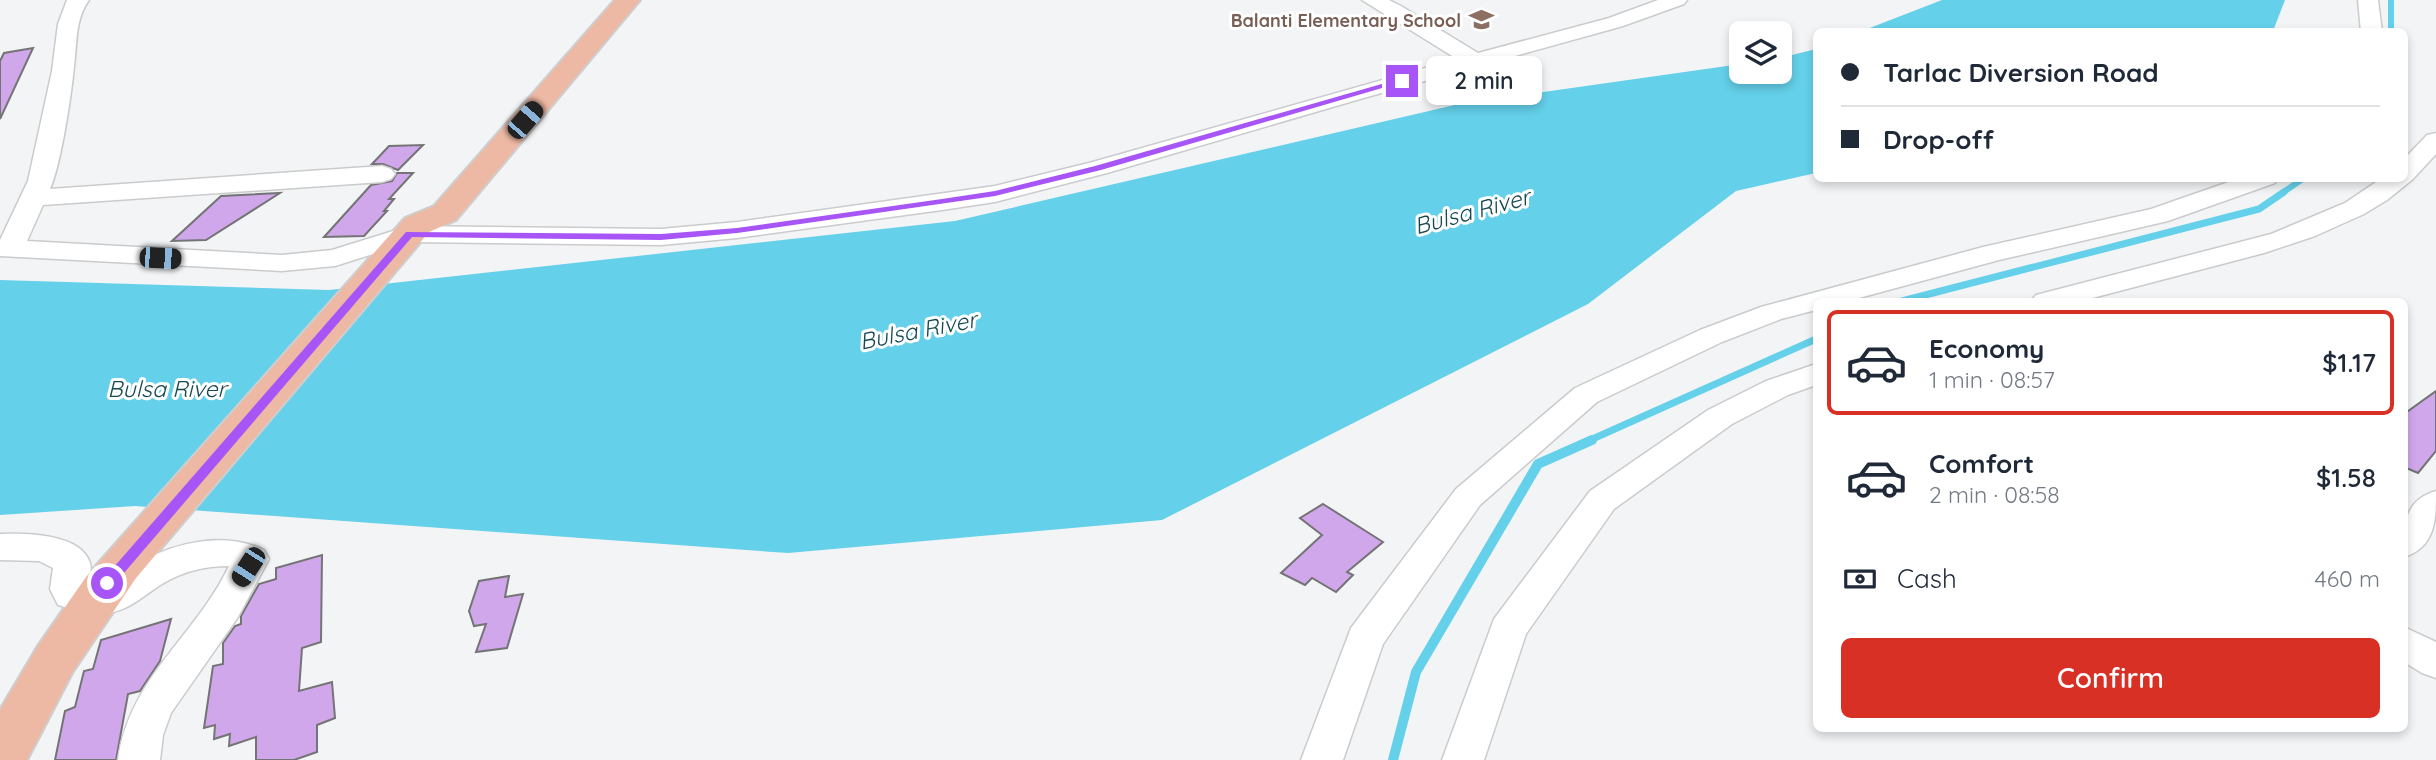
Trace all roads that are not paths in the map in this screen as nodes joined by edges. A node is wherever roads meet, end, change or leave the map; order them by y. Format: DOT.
graph roads {
  1 [pos="79,0"];
  2 [pos="602,0"];
  3 [pos="628,0"];
  4 [pos="1372,0"];
  5 [pos="1677,0"];
  6 [pos="2368,0"];
  7 [pos="2372,28"];
  8 [pos="1476,61"];
  9 [pos="2436,140"];
  10 [pos="2408,170"];
  11 [pos="382,174"];
  12 [pos="2254,182"];
  13 [pos="2395,182"];
  14 [pos="34,198"];
  15 [pos="409,235"];
  16 [pos="5,248"];
  17 [pos="1826,298"];
  18 [pos="2057,298"];
  19 [pos="1813,302"];
  20 [pos="1813,375"];
  21 [pos="2436,503"];
  22 [pos="2408,539"];
  23 [pos="0,547"];
  24 [pos="107,583"];
  25 [pos="2408,644"];
  26 [pos="2436,662"];
  27 [pos="1,760"];
  28 [pos="139,760"];
  29 [pos="1322,760"];
  30 [pos="1463,760"];
  1 -- 14 [label="street"];
  2 -- 15 [label="main road"];
  3 -- 15 [label="main road"];
  4 -- 8 [label="street"];
  5 -- 8 [label="street"];
  6 -- 7 [label="street"];
  8 -- 15 [label="street"];
  9 -- 10 [label="street"];
  11 -- 14 [label="street"];
  12 -- 17 [label="street"];
  13 -- 18 [label="street"];
  14 -- 16 [label="street"];
  15 -- 16 [label="street"];
  15 -- 24 [label="main road"];
  19 -- 29 [label="street"];
  20 -- 30 [label="street"];
  21 -- 22 [label="street"];
  23 -- 24 [label="street"];
  24 -- 27 [label="main road"];
  24 -- 28 [label="street"];
  25 -- 26 [label="street"];
}
